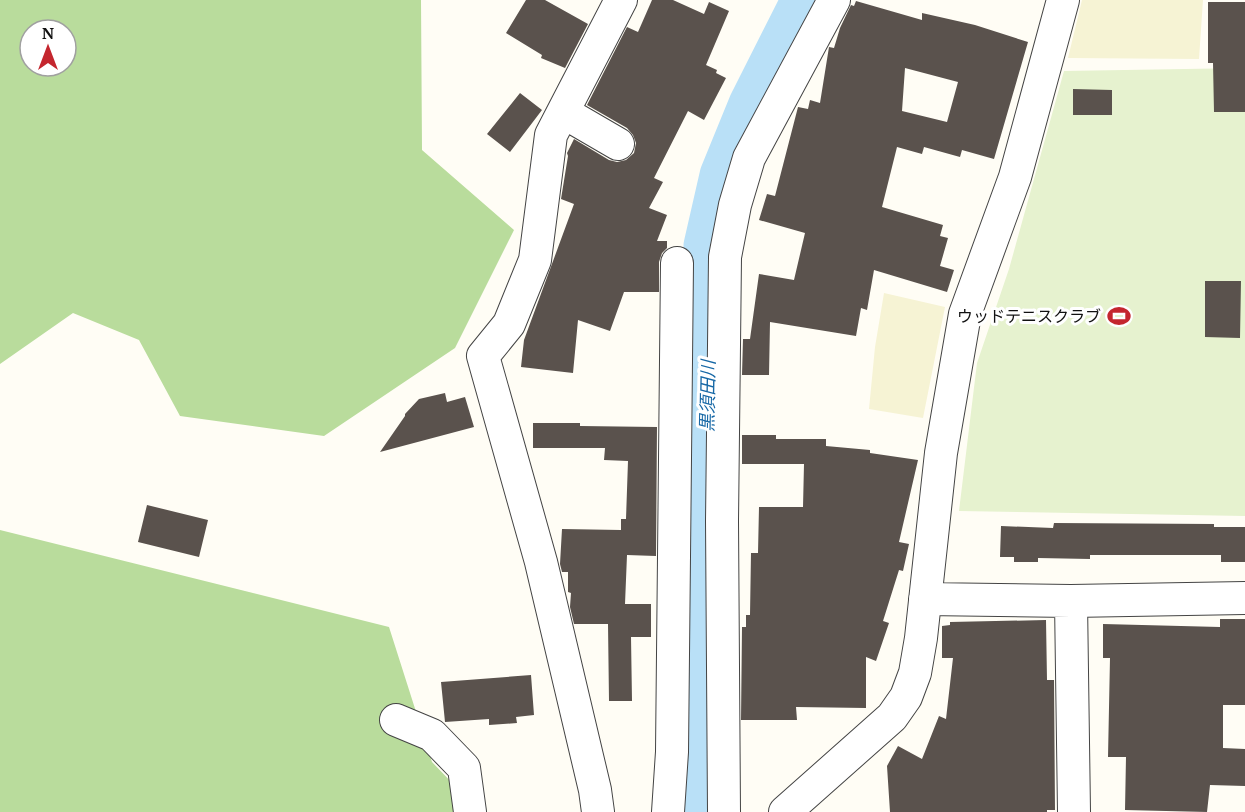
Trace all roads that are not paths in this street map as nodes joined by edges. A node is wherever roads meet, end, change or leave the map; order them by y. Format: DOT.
graph roads {
  1 [pos="621,0"];
  2 [pos="834,0"];
  3 [pos="1063,0"];
  4 [pos="563,112"];
  5 [pos="618,144"];
  6 [pos="677,263"];
  7 [pos="1245,597"];
  8 [pos="926,599"];
  9 [pos="1071,601"];
  10 [pos="396,720"];
  11 [pos="470,812"];
  12 [pos="598,812"];
  13 [pos="668,812"];
  14 [pos="723,812"];
  15 [pos="785,812"];
  16 [pos="1074,812"];
  1 -- 4 [label="street"];
  2 -- 14 [label="street"];
  3 -- 8 [label="street"];
  4 -- 5 [label="street"];
  4 -- 12 [label="street"];
  6 -- 13 [label="street"];
  7 -- 9 [label="street"];
  8 -- 9 [label="street"];
  8 -- 15 [label="street"];
  9 -- 16 [label="street"];
  10 -- 11 [label="street"];
}
